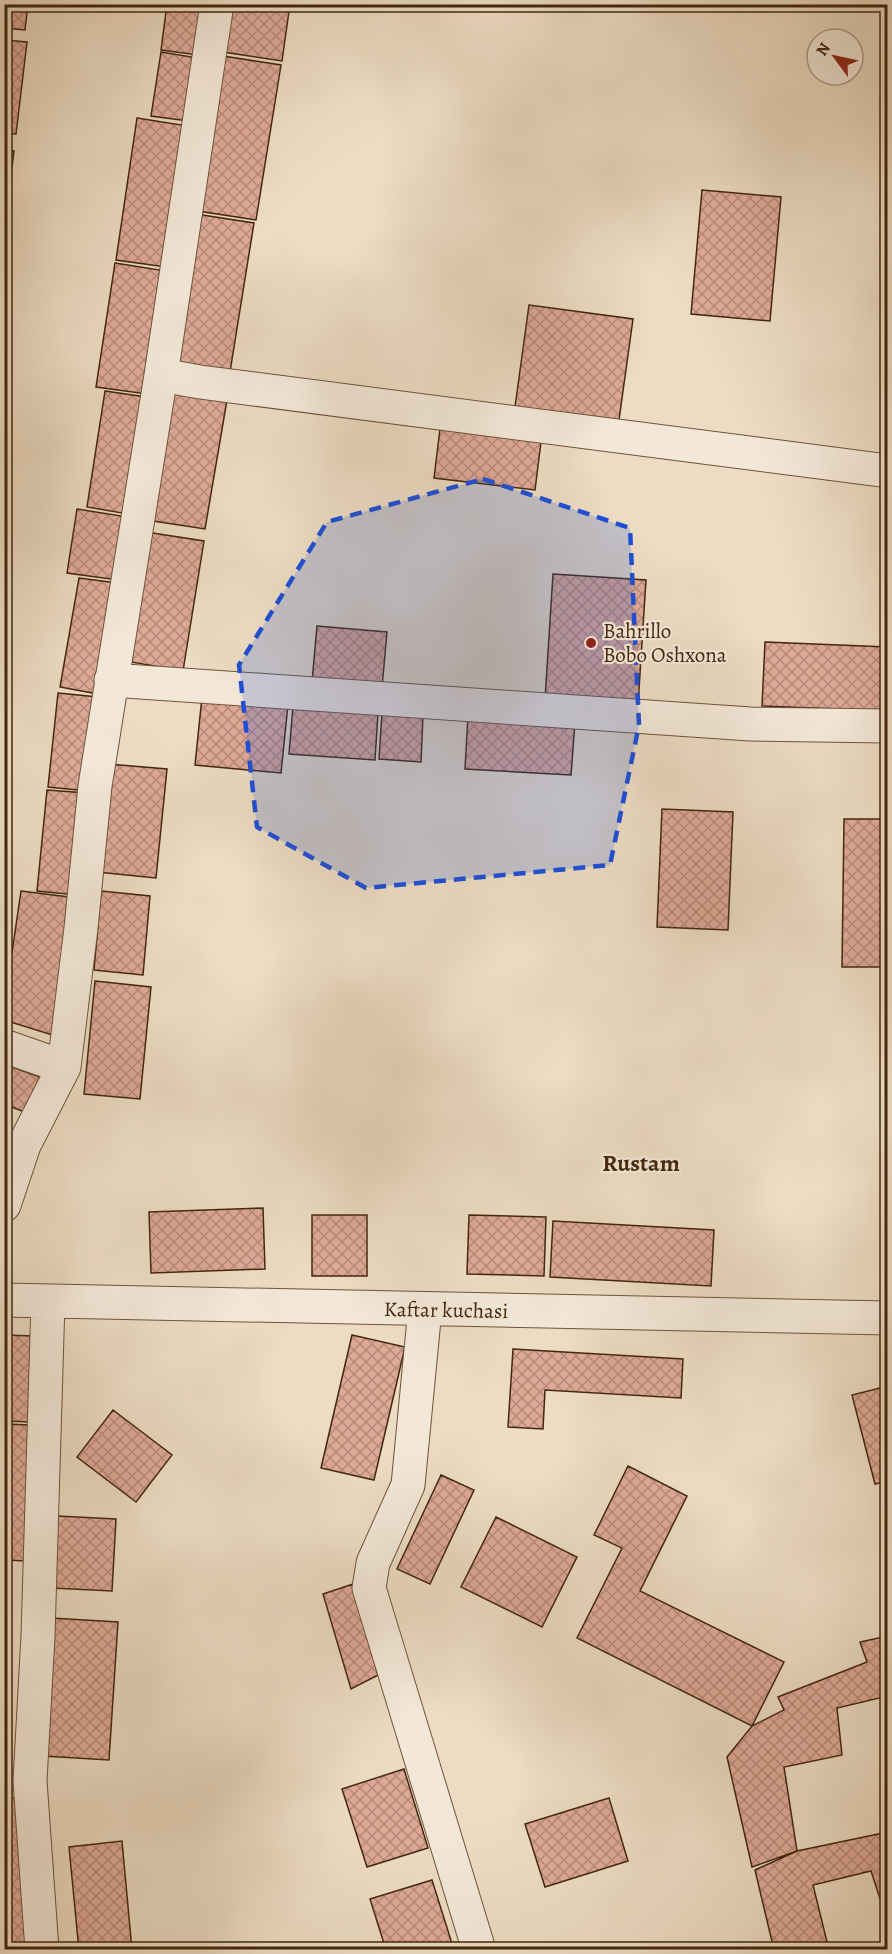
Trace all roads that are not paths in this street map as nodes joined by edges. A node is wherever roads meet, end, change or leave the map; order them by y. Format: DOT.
graph roads {
  1 [pos="217,4"];
  2 [pos="161,375"];
  3 [pos="888,471"];
  4 [pos="111,680"];
  5 [pos="888,726"];
  6 [pos="4,1046"];
  7 [pos="64,1067"];
  8 [pos="4,1205"];
  9 [pos="4,1300"];
  10 [pos="48,1301"];
  11 [pos="425,1309"];
  12 [pos="888,1318"];
  13 [pos="17,1780"];
  14 [pos="42,1950"];
  15 [pos="479,1950"];
  1 -- 2 [label="street"];
  2 -- 3 [label="street"];
  2 -- 4 [label="street"];
  4 -- 5 [label="street"];
  4 -- 7 [label="street"];
  6 -- 7 [label="street"];
  7 -- 8 [label="street"];
  9 -- 10 [label="street, Kaftar kuchasi"];
  10 -- 11 [label="street, Kaftar kuchasi"];
  10 -- 13 [label="street"];
  11 -- 12 [label="street, Kaftar kuchasi"];
  11 -- 15 [label="street"];
  13 -- 14 [label="street"];
}
